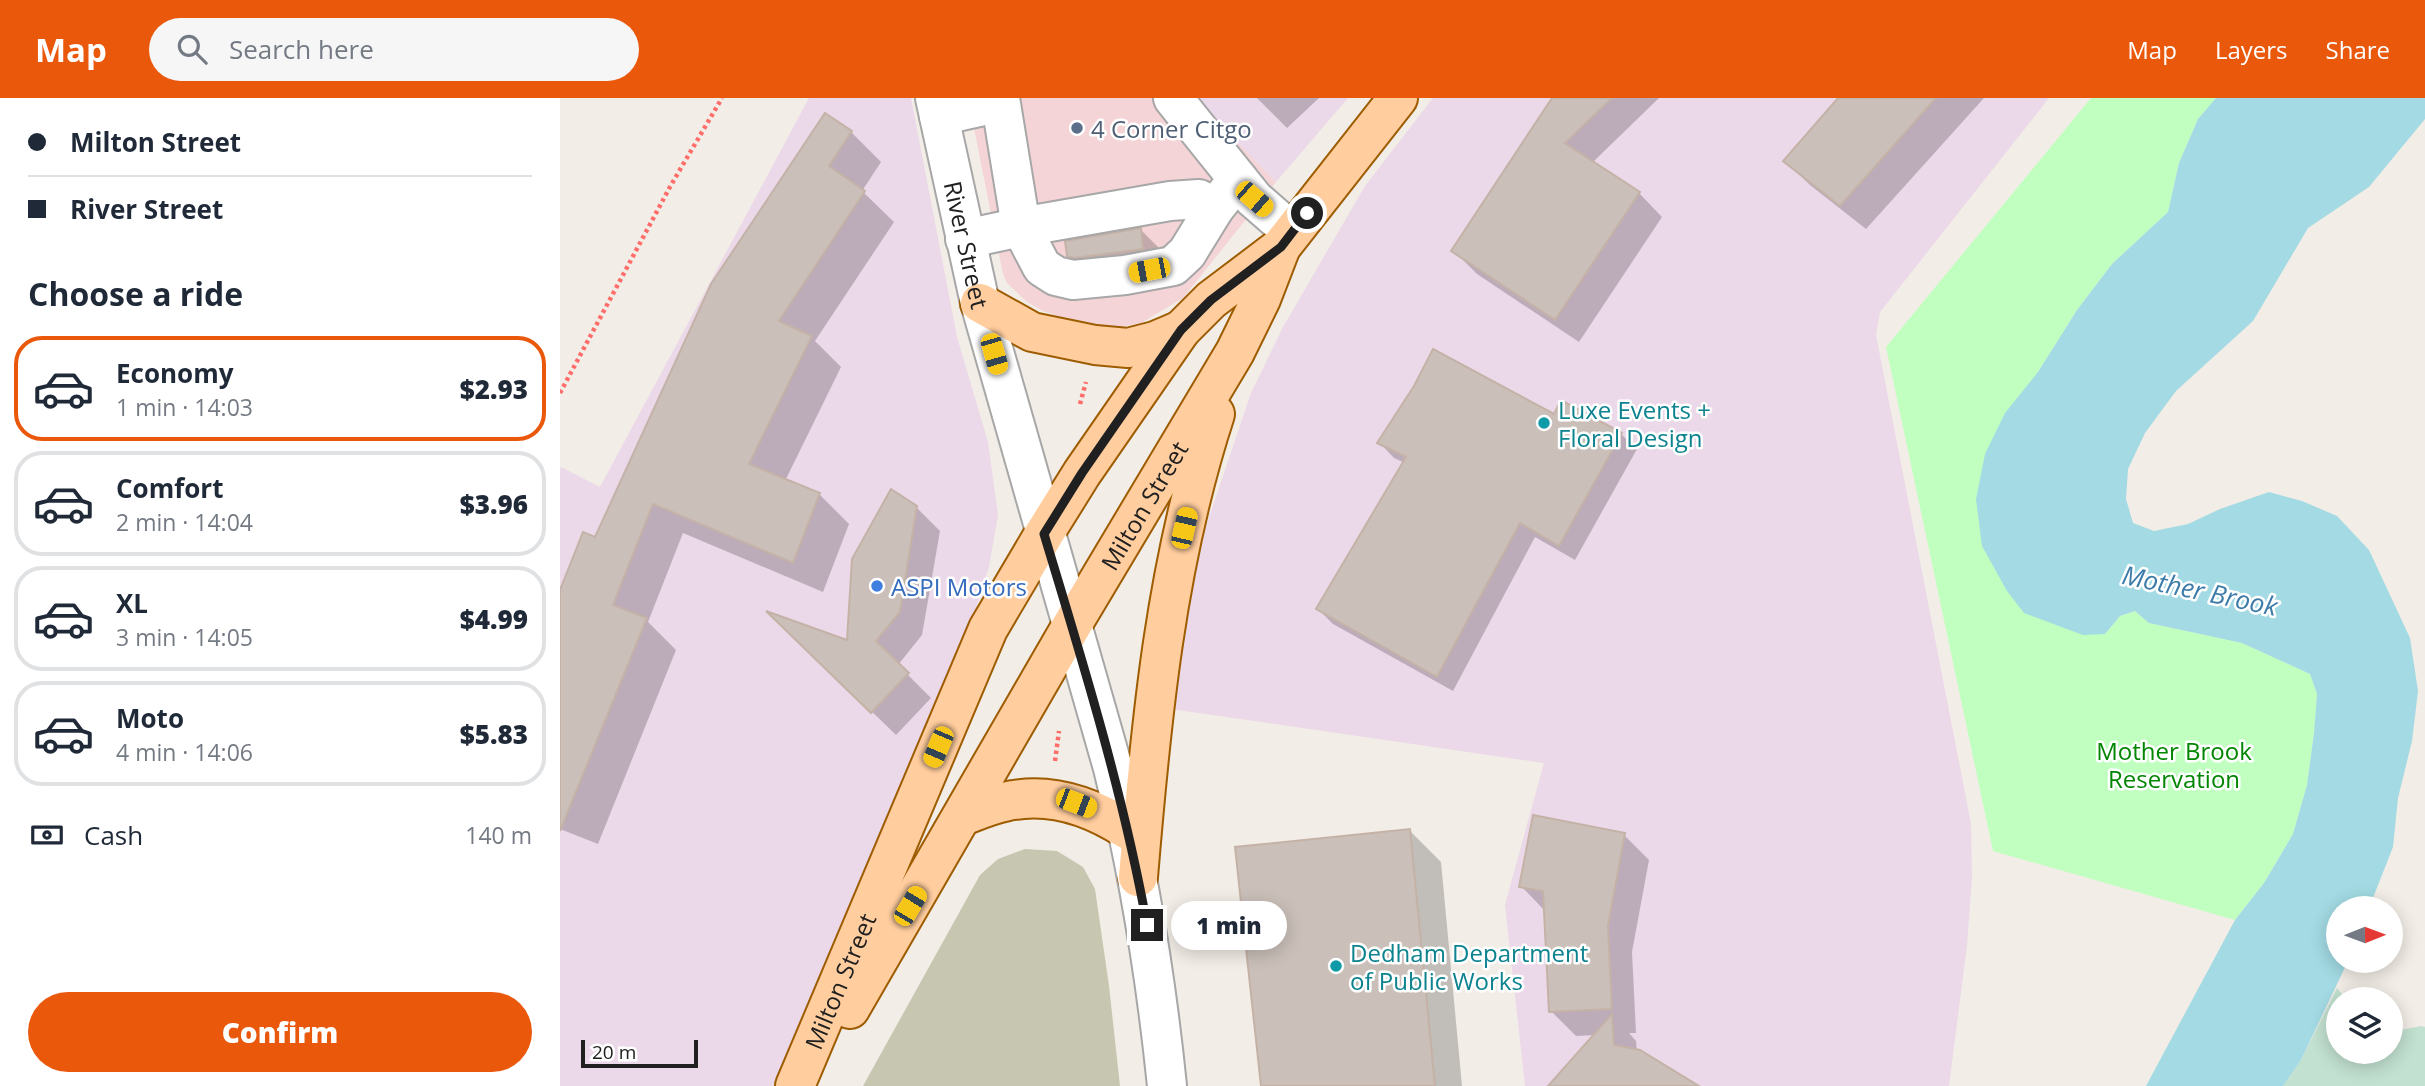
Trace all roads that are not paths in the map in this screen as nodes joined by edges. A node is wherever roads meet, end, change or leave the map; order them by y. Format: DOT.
graph roads {
  1 [pos="997,98"];
  2 [pos="1173,98"];
  3 [pos="1398,98"];
  4 [pos="937,107"];
  5 [pos="1238,179"];
  6 [pos="1214,209"];
  7 [pos="1021,227"];
  8 [pos="965,239"];
  9 [pos="1287,240"];
  10 [pos="980,303"];
  11 [pos="1181,330"];
  12 [pos="1235,352"];
  13 [pos="1044,534"];
  14 [pos="1072,625"];
  15 [pos="963,816"];
  16 [pos="1128,830"];
  17 [pos="1138,877"];
  18 [pos="795,1086"];
  19 [pos="804,1086"];
  20 [pos="1167,1086"];
  1 -- 4 [label="street"];
  1 -- 7 [label="street"];
  2 -- 5 [label="street"];
  3 -- 9 [label="main road, Milton Street"];
  4 -- 8 [label="street, River Street"];
  5 -- 6 [label="street"];
  5 -- 9 [label="street"];
  6 -- 7 [label="street"];
  6 -- 7 [label="street"];
  7 -- 8 [label="street"];
  8 -- 10 [label="street, River Street"];
  9 -- 11 [label="main road, Milton Street"];
  9 -- 12 [label="main road, Milton Street"];
  10 -- 11 [label="main road"];
  10 -- 13 [label="street, River Street"];
  11 -- 13 [label="main road, Milton Street"];
  12 -- 14 [label="main road, Milton Street"];
  12 -- 17 [label="main road"];
  13 -- 14 [label="street, River Street"];
  13 -- 18 [label="main road, Milton Street"];
  14 -- 15 [label="main road, Milton Street"];
  14 -- 16 [label="street, River Street"];
  15 -- 16 [label="main road"];
  15 -- 19 [label="main road, Milton Street"];
  16 -- 17 [label="street, River Street"];
  17 -- 20 [label="street, River Street"];
}
